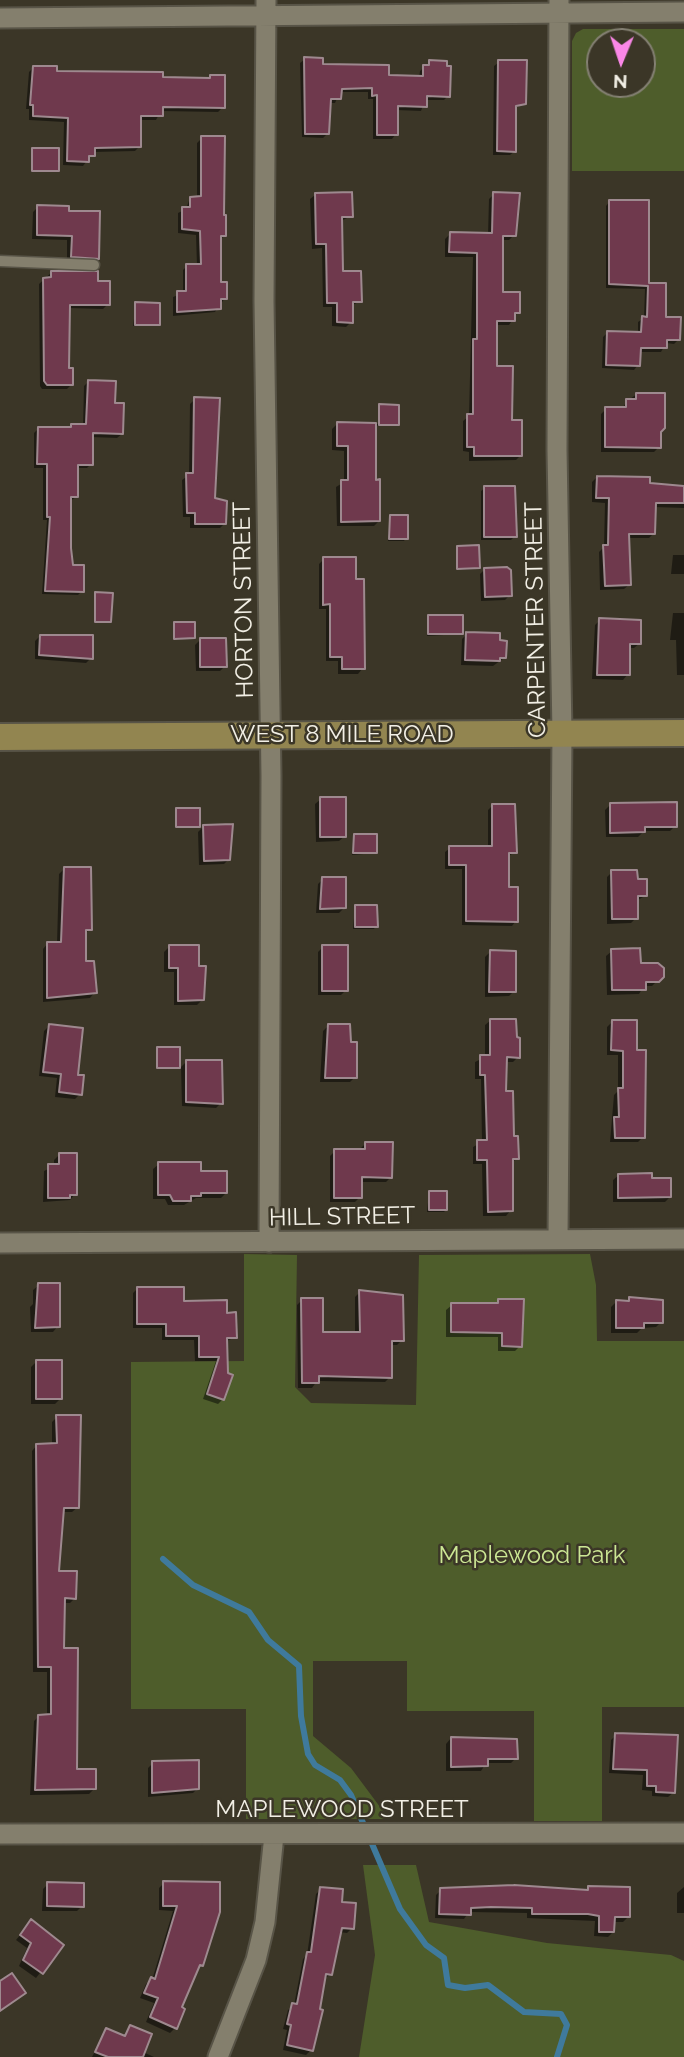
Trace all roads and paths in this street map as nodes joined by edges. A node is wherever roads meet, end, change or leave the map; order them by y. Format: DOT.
graph roads {
  1 [pos="559,6"];
  2 [pos="266,7"];
  3 [pos="684,12"];
  4 [pos="0,18"];
  5 [pos="0,261"];
  6 [pos="94,265"];
  7 [pos="562,733"];
  8 [pos="684,733"];
  9 [pos="271,736"];
  10 [pos="0,737"];
  11 [pos="558,1239"];
  12 [pos="684,1239"];
  13 [pos="269,1242"];
  14 [pos="0,1243"];
  15 [pos="684,1833"];
  16 [pos="0,1834"];
  17 [pos="274,1835"];
  18 [pos="218,2057"];
  1 -- 2 [label="street"];
  1 -- 3 [label="street"];
  1 -- 7 [label="street, CARPENTER STREET"];
  2 -- 4 [label="street"];
  2 -- 9 [label="street, HORTON STREET"];
  5 -- 6 [label="lane"];
  7 -- 8 [label="main road, WEST 8 MILE ROAD"];
  7 -- 9 [label="main road, WEST 8 MILE ROAD"];
  7 -- 11 [label="street, CARPENTER STREET"];
  9 -- 10 [label="main road, WEST 8 MILE ROAD"];
  9 -- 13 [label="street, HORTON STREET"];
  11 -- 12 [label="street, HILL STREET"];
  11 -- 13 [label="street, HILL STREET"];
  13 -- 14 [label="street, HILL STREET"];
  15 -- 17 [label="street, MAPLEWOOD STREET"];
  16 -- 17 [label="street, MAPLEWOOD STREET"];
  17 -- 18 [label="street"];
}
